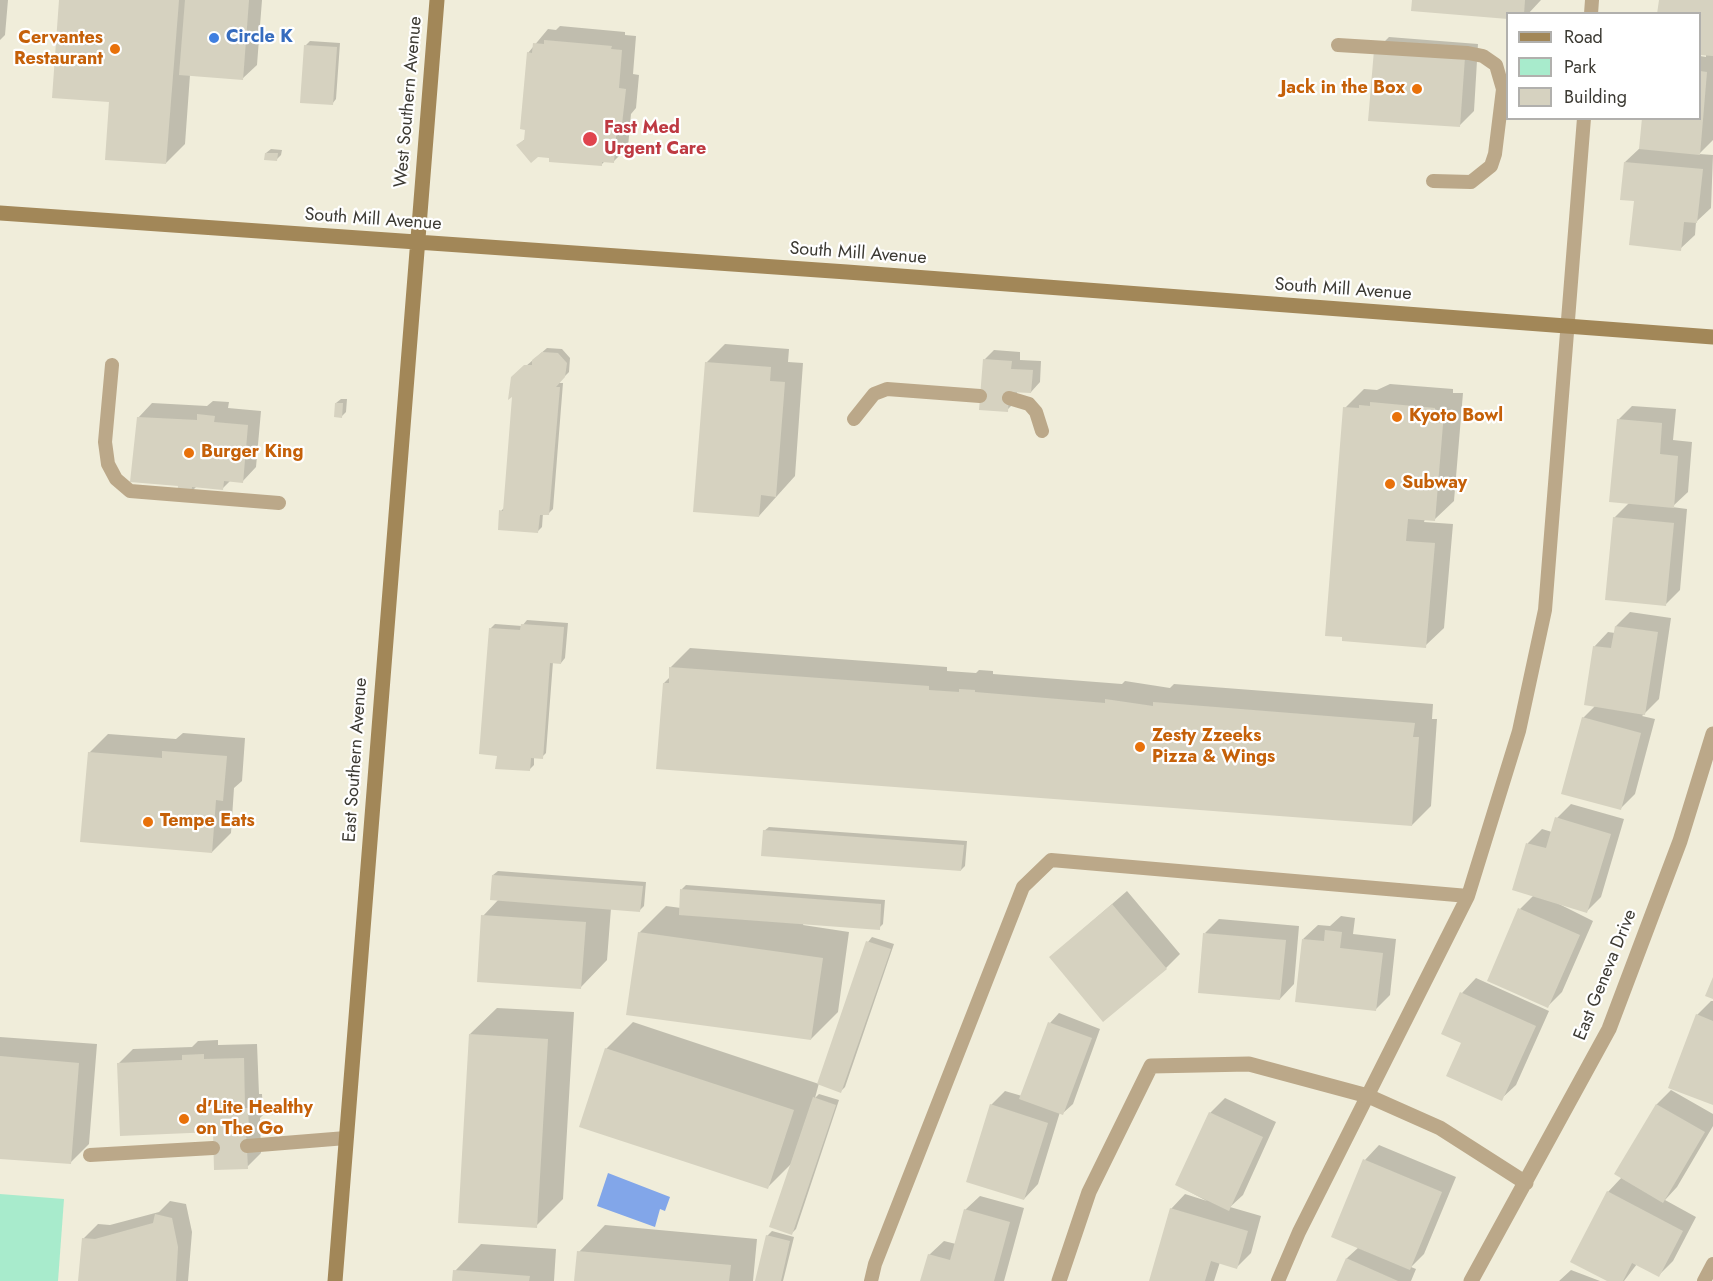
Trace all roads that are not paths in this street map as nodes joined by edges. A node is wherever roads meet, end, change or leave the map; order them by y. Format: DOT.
graph roads {
  1 [pos="437,0"];
  2 [pos="1338,45"];
  3 [pos="1584,120"];
  4 [pos="1433,181"];
  5 [pos="0,213"];
  6 [pos="417,242"];
  7 [pos="1569,327"];
  8 [pos="1713,337"];
  9 [pos="112,365"];
  10 [pos="980,396"];
  11 [pos="1009,398"];
  12 [pos="854,419"];
  13 [pos="1042,431"];
  14 [pos="279,503"];
  15 [pos="1713,734"];
  16 [pos="1468,896"];
  17 [pos="1368,1096"];
  18 [pos="346,1138"];
  19 [pos="247,1146"];
  20 [pos="213,1148"];
  21 [pos="90,1155"];
  22 [pos="1526,1183"];
  23 [pos="1713,1264"];
  24 [pos="335,1281"];
  25 [pos="871,1281"];
  26 [pos="1059,1281"];
  27 [pos="1278,1281"];
  28 [pos="1471,1281"];
  29 [pos="1704,1281"];
  1 -- 6 [label="main road, West Southern Avenue"];
  2 -- 4 [label="lane"];
  3 -- 7 [label="lane"];
  5 -- 6 [label="main road, South Mill Avenue"];
  6 -- 7 [label="main road, South Mill Avenue"];
  6 -- 18 [label="main road, East Southern Avenue"];
  7 -- 8 [label="main road, South Mill Avenue"];
  7 -- 16 [label="lane"];
  9 -- 14 [label="lane"];
  10 -- 12 [label="lane"];
  11 -- 13 [label="lane"];
  15 -- 22 [label="street, East Geneva Drive"];
  16 -- 17 [label="lane"];
  16 -- 25 [label="lane"];
  17 -- 22 [label="street"];
  17 -- 26 [label="street"];
  17 -- 27 [label="lane"];
  18 -- 19 [label="lane"];
  18 -- 24 [label="main road, East Southern Avenue"];
  20 -- 21 [label="lane"];
  22 -- 28 [label="street, East Geneva Drive"];
  23 -- 29 [label="lane"];
}
